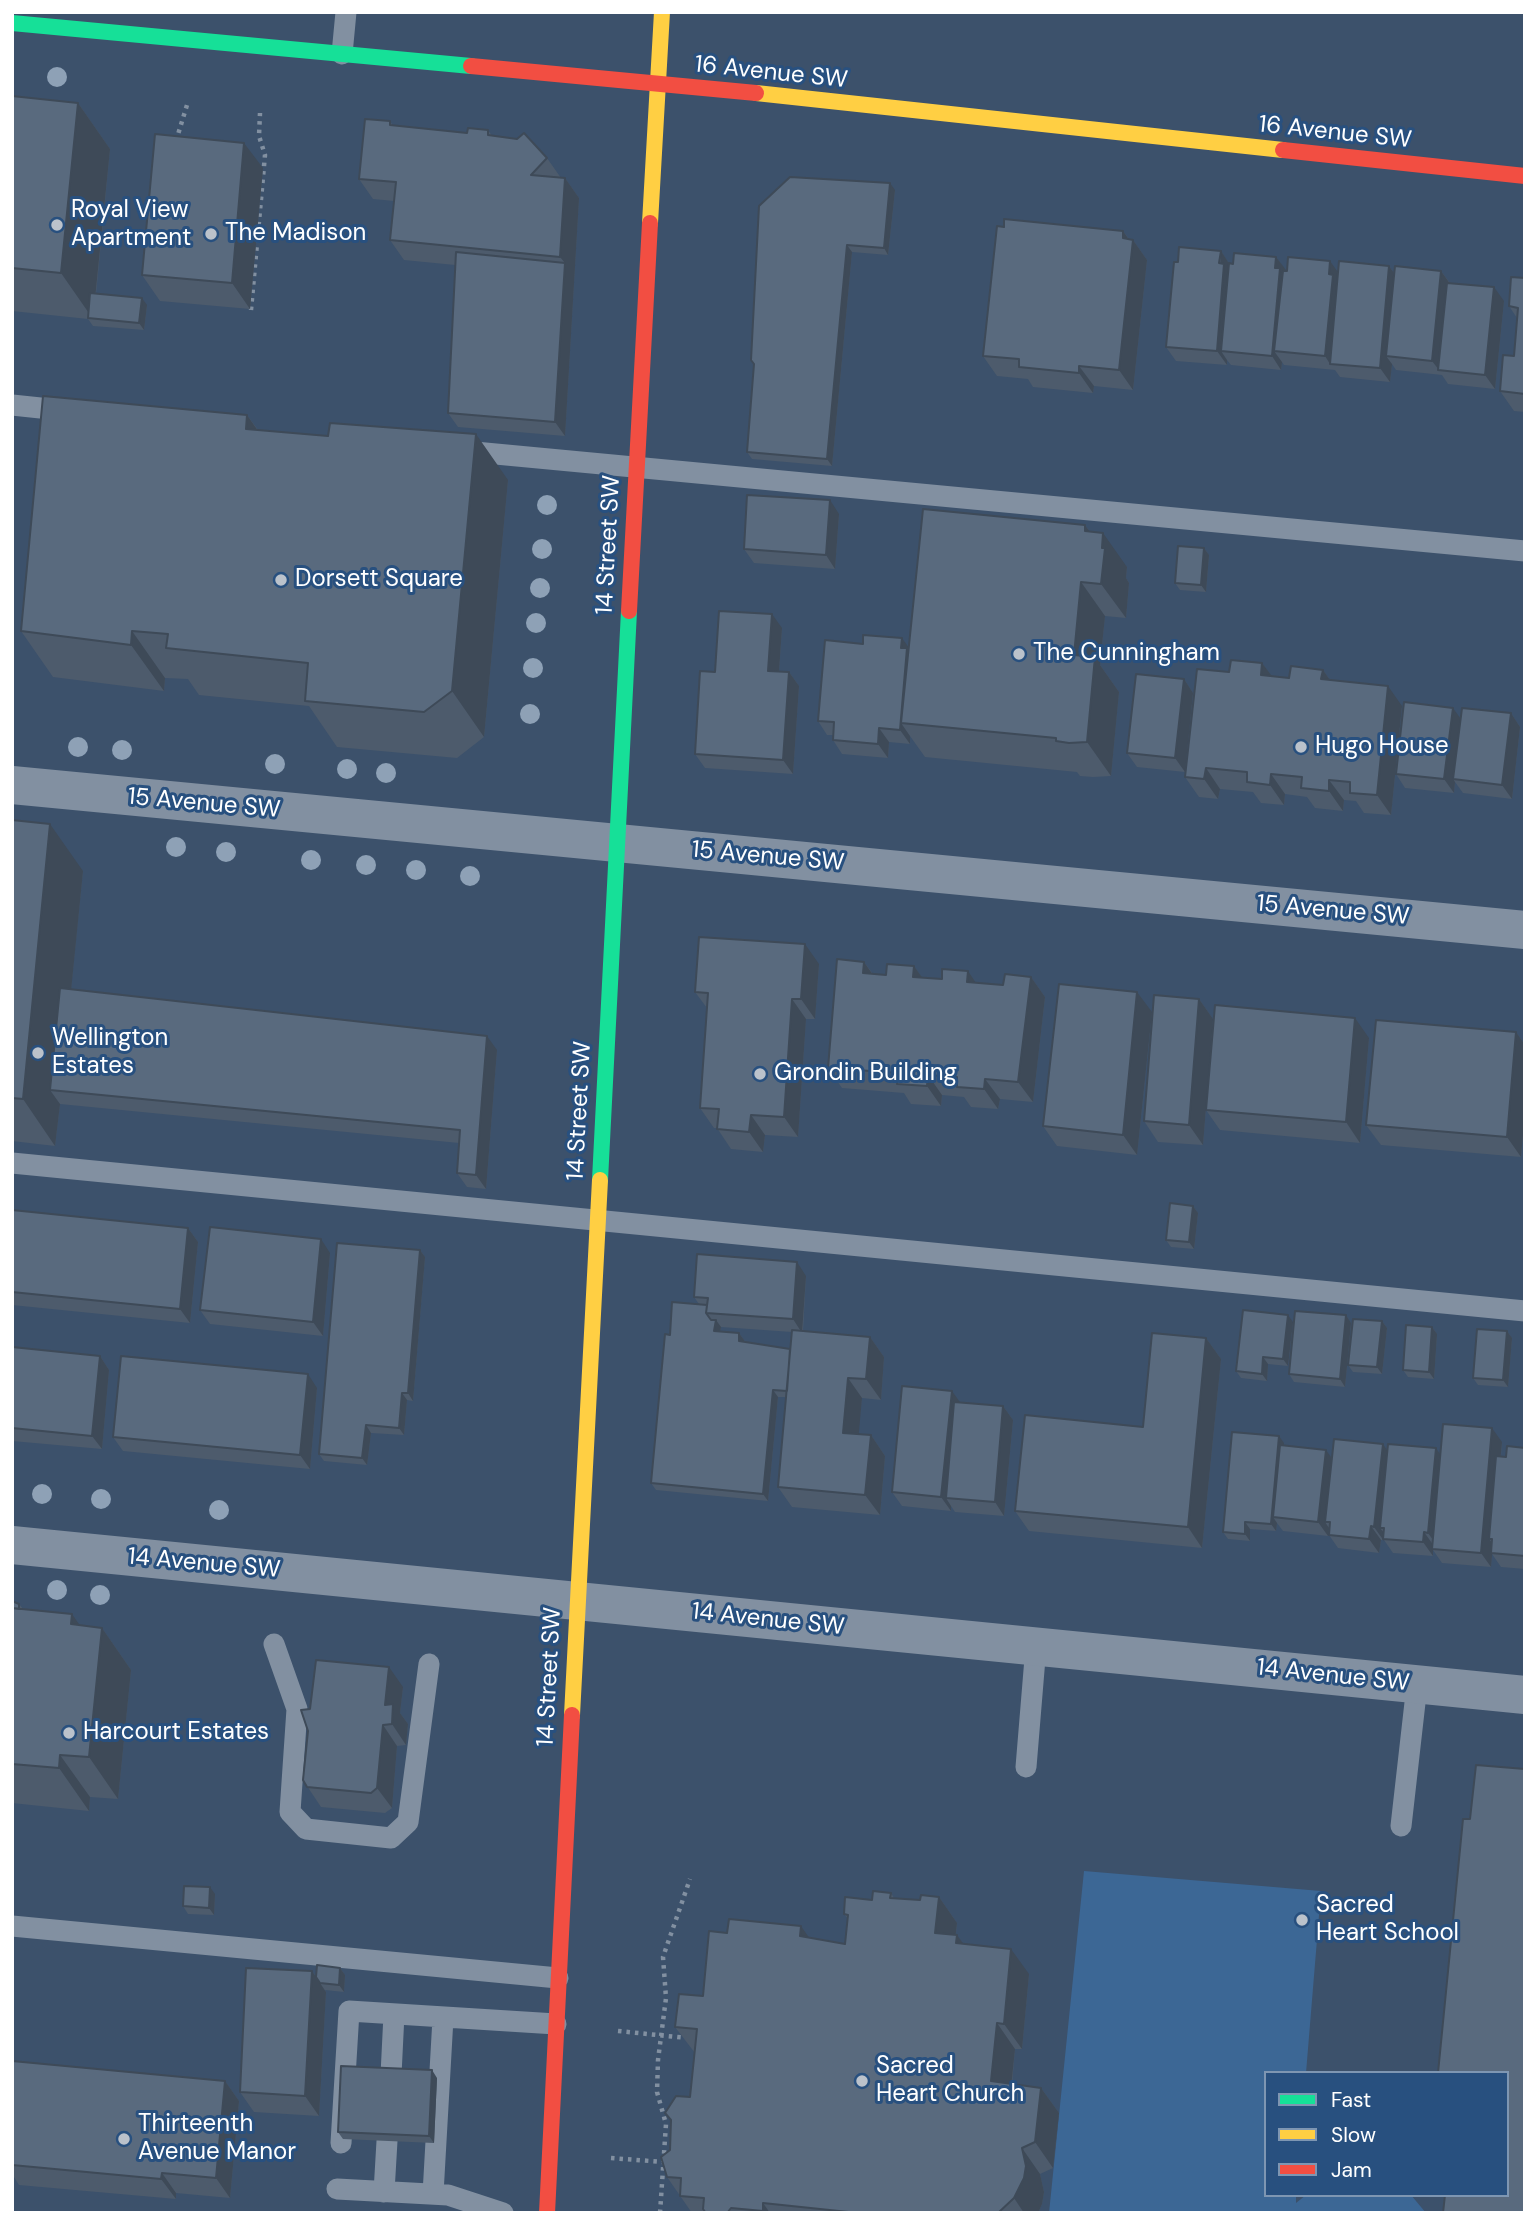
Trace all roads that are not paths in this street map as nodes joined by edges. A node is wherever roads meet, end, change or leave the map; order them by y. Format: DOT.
graph roads {
  1 [pos="346,12"];
  2 [pos="662,12"];
  3 [pos="12,23"];
  4 [pos="342,54"];
  5 [pos="658,83"];
  6 [pos="1525,176"];
  7 [pos="12,405"];
  8 [pos="95,414"];
  9 [pos="441,448"];
  10 [pos="636,467"];
  11 [pos="1525,551"];
  12 [pos="12,785"];
  13 [pos="617,843"];
  14 [pos="1525,930"];
  15 [pos="12,1163"];
  16 [pos="597,1220"];
  17 [pos="1525,1311"];
  18 [pos="12,1545"];
  19 [pos="577,1600"];
  20 [pos="274,1644"];
  21 [pos="1036,1646"];
  22 [pos="429,1664"];
  23 [pos="1417,1685"];
  24 [pos="1525,1695"];
  25 [pos="1026,1767"];
  26 [pos="1401,1826"];
  27 [pos="12,1926"];
  28 [pos="558,1978"];
  29 [pos="394,2014"];
  30 [pos="443,2018"];
  31 [pos="556,2024"];
  32 [pos="391,2075"];
  33 [pos="387,2141"];
  34 [pos="341,2143"];
  35 [pos="337,2189"];
  36 [pos="384,2192"];
  37 [pos="433,2194"];
  38 [pos="503,2213"];
  39 [pos="547,2213"];
  1 -- 4 [label="lane"];
  2 -- 5 [label="main road, 14 Street SW"];
  3 -- 4 [label="main road, 16 Avenue SW"];
  4 -- 5 [label="main road, 16 Avenue SW"];
  5 -- 6 [label="main road, 16 Avenue SW"];
  5 -- 10 [label="main road, 14 Street SW"];
  7 -- 8 [label="lane"];
  9 -- 10 [label="lane"];
  10 -- 11 [label="lane"];
  10 -- 13 [label="main road, 14 Street SW"];
  12 -- 13 [label="street, 15 Avenue SW"];
  13 -- 14 [label="street, 15 Avenue SW"];
  13 -- 16 [label="main road, 14 Street SW"];
  15 -- 16 [label="lane"];
  16 -- 17 [label="lane"];
  16 -- 19 [label="main road, 14 Street SW"];
  18 -- 19 [label="street, 14 Avenue SW"];
  19 -- 21 [label="street, 14 Avenue SW"];
  19 -- 28 [label="main road, 14 Street SW"];
  20 -- 22 [label="lane"];
  21 -- 23 [label="street, 14 Avenue SW"];
  21 -- 25 [label="lane"];
  23 -- 24 [label="street, 14 Avenue SW"];
  23 -- 26 [label="lane"];
  27 -- 28 [label="lane"];
  28 -- 31 [label="main road, 14 Street SW"];
  29 -- 30 [label="lane"];
  29 -- 32 [label="lane"];
  29 -- 34 [label="lane"];
  30 -- 31 [label="lane"];
  30 -- 37 [label="lane"];
  31 -- 39 [label="main road, 14 Street SW"];
  33 -- 36 [label="lane"];
  35 -- 36 [label="lane"];
  36 -- 37 [label="lane"];
  37 -- 38 [label="lane"];
}
